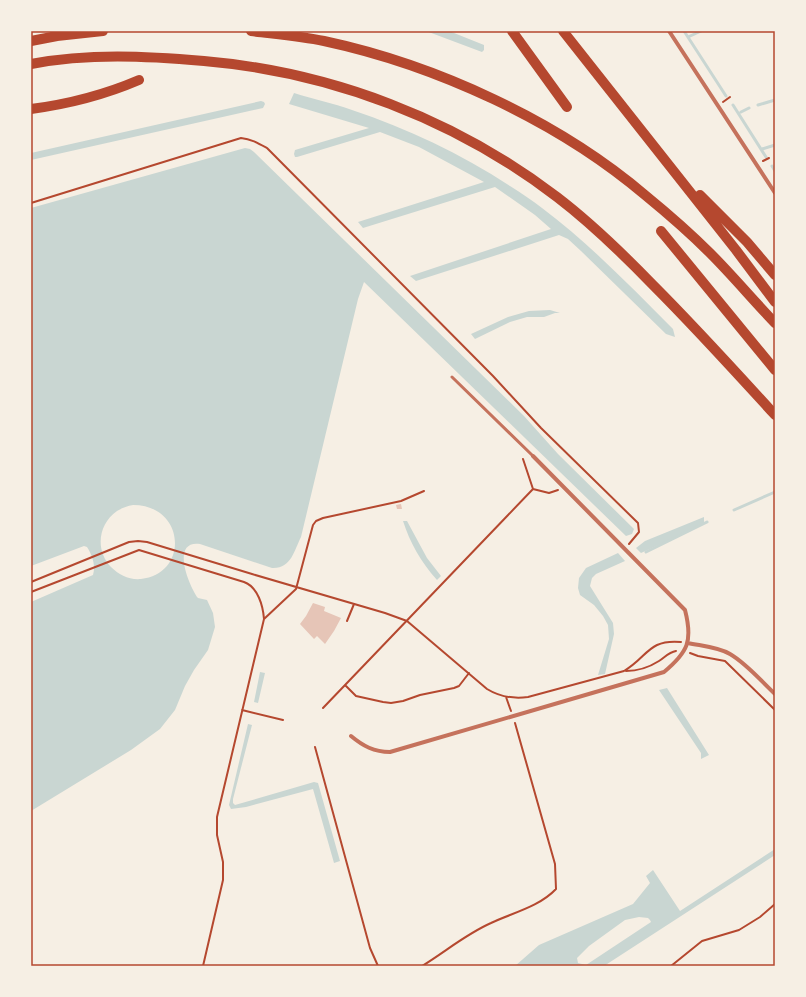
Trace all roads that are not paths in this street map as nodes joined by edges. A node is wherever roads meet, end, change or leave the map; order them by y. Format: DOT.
graph roads {
  1 [pos="103,31"];
  2 [pos="251,31"];
  3 [pos="512,31"];
  4 [pos="563,31"];
  5 [pos="669,31"];
  6 [pos="31,41"];
  7 [pos="31,64"];
  8 [pos="139,80"];
  9 [pos="567,107"];
  10 [pos="31,109"];
  11 [pos="667,163"];
  12 [pos="775,193"];
  13 [pos="661,231"];
  14 [pos="775,275"];
  15 [pos="775,302"];
  16 [pos="775,323"];
  17 [pos="775,370"];
  18 [pos="452,377"];
  19 [pos="775,415"];
  20 [pos="533,456"];
  21 [pos="688,643"];
  22 [pos="775,694"];
  23 [pos="351,736"];
  1 -- 6 [label="highway"];
  2 -- 16 [label="highway"];
  3 -- 9 [label="highway"];
  4 -- 11 [label="highway"];
  5 -- 12 [label="street"];
  7 -- 19 [label="highway"];
  8 -- 10 [label="highway"];
  11 -- 14 [label="highway"];
  11 -- 15 [label="highway"];
  13 -- 17 [label="highway"];
  18 -- 20 [label="lane"];
  20 -- 21 [label="street"];
  21 -- 22 [label="street"];
  21 -- 23 [label="street"];
}
